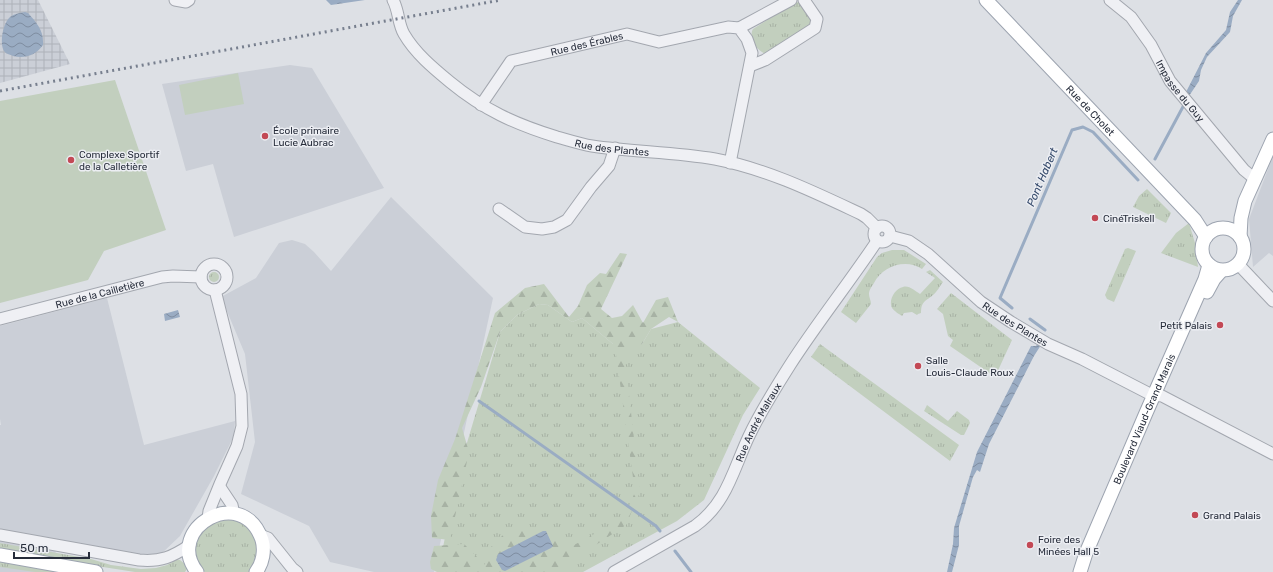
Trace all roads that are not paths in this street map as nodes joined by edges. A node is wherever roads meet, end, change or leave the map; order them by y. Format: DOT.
graph roads {
  1 [pos="175,0"];
  2 [pos="189,0"];
  3 [pos="393,0"];
  4 [pos="791,0"];
  5 [pos="804,0"];
  6 [pos="986,0"];
  7 [pos="1110,0"];
  8 [pos="739,28"];
  9 [pos="750,66"];
  10 [pos="481,105"];
  11 [pos="1273,139"];
  12 [pos="615,148"];
  13 [pos="730,163"];
  14 [pos="1255,179"];
  15 [pos="1245,201"];
  16 [pos="499,209"];
  17 [pos="877,228"];
  18 [pos="1214,232"];
  19 [pos="890,236"];
  20 [pos="1240,237"];
  21 [pos="877,241"];
  22 [pos="1238,264"];
  23 [pos="1215,268"];
  24 [pos="201,278"];
  25 [pos="215,290"];
  26 [pos="1273,301"];
  27 [pos="0,319"];
  28 [pos="1158,395"];
  29 [pos="1273,454"];
  30 [pos="220,487"];
  31 [pos="234,514"];
  32 [pos="208,518"];
  33 [pos="0,535"];
  34 [pos="260,535"];
  35 [pos="190,545"];
  36 [pos="0,555"];
  37 [pos="174,555"];
  38 [pos="194,568"];
  39 [pos="96,572"];
  40 [pos="256,572"];
  41 [pos="297,572"];
  42 [pos="614,572"];
  43 [pos="1080,572"];
  44 [pos="1089,572"];
  1 -- 2 [label="street"];
  3 -- 10 [label="street, Rue des Plantes"];
  4 -- 8 [label="street, Rue des Érables"];
  5 -- 9 [label="street"];
  6 -- 18 [label="main road, Rue de Cholet"];
  7 -- 14 [label="street, Impasse du Guy"];
  8 -- 9 [label="street"];
  8 -- 10 [label="street, Rue des Érables"];
  9 -- 13 [label="street"];
  10 -- 12 [label="street, Rue des Plantes"];
  11 -- 14 [label="main road"];
  12 -- 13 [label="street, Rue des Plantes"];
  12 -- 16 [label="street"];
  13 -- 17 [label="street, Rue des Plantes"];
  14 -- 15 [label="main road"];
  15 -- 18 [label="main road"];
  15 -- 20 [label="main road"];
  17 -- 19 [label="street, Rue des Plantes"];
  17 -- 21 [label="street"];
  18 -- 20 [label="main road"];
  18 -- 23 [label="main road"];
  19 -- 21 [label="street"];
  19 -- 28 [label="street, Rue des Plantes"];
  20 -- 22 [label="main road"];
  21 -- 42 [label="street, Rue André Malraux"];
  22 -- 23 [label="main road"];
  22 -- 26 [label="street"];
  23 -- 28 [label="main road, Boulevard Viaud-Grand Marais"];
  24 -- 25 [label="street"];
  24 -- 25 [label="street"];
  24 -- 27 [label="street, Rue de la Cailletière"];
  25 -- 30 [label="street"];
  28 -- 29 [label="street, Rue des Plantes"];
  28 -- 43 [label="main road, Boulevard Viaud-Grand Marais"];
  28 -- 44 [label="main road, Boulevard Viaud-Grand Marais"];
  30 -- 31 [label="street"];
  30 -- 32 [label="street"];
  31 -- 32 [label="main road"];
  31 -- 34 [label="main road"];
  32 -- 35 [label="main road"];
  33 -- 37 [label="street"];
  34 -- 40 [label="main road"];
  34 -- 41 [label="street"];
  35 -- 37 [label="street"];
  35 -- 38 [label="main road"];
  36 -- 39 [label="main road"];
  37 -- 38 [label="street"];
}
